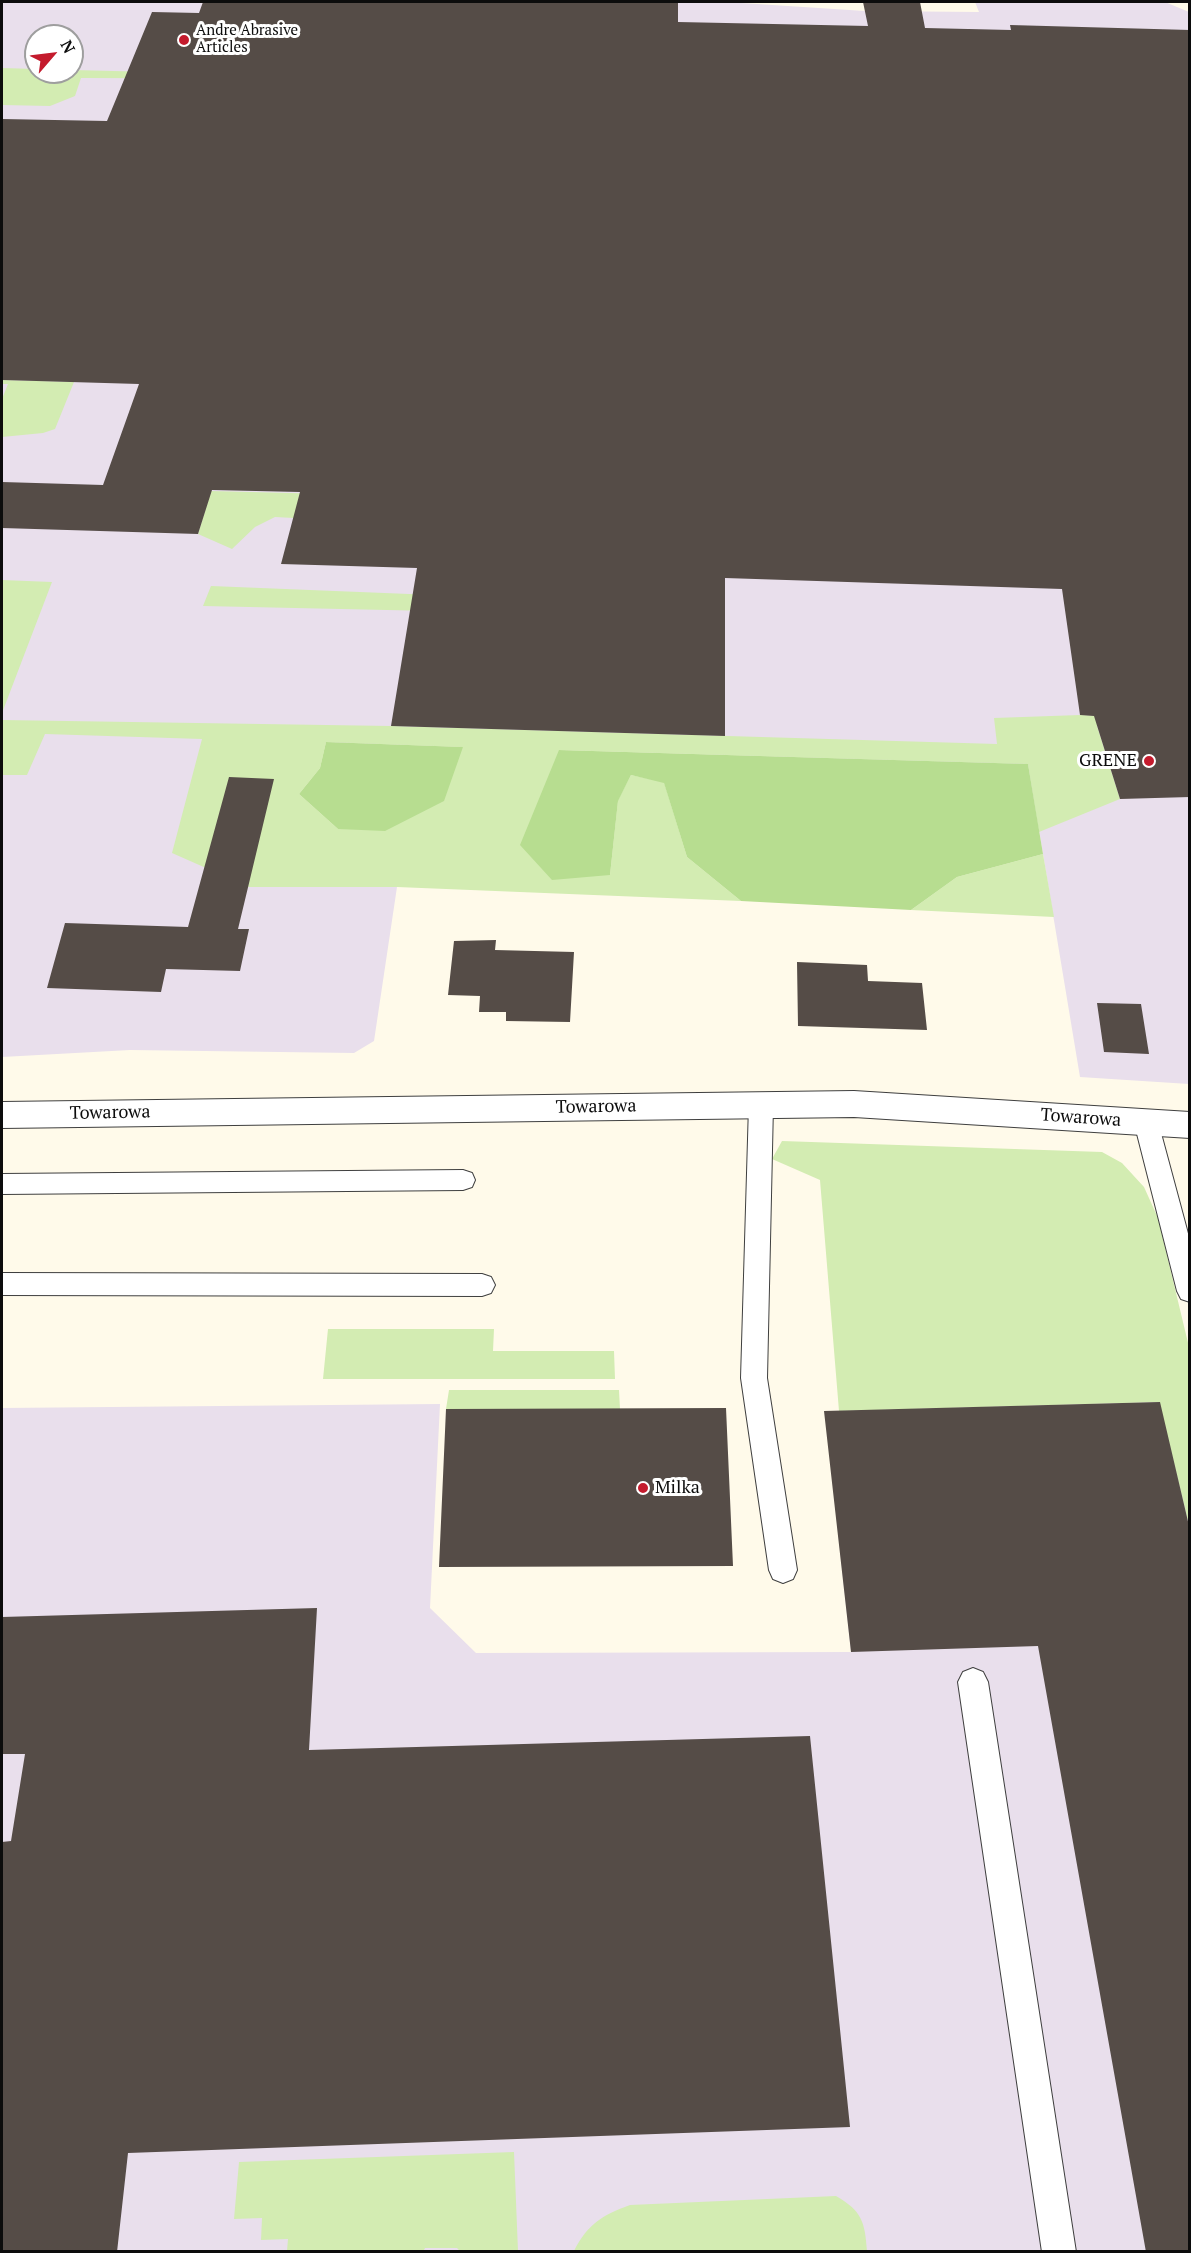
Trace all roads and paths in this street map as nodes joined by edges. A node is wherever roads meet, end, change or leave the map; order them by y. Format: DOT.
graph roads {
  1 [pos="761,1105"];
  2 [pos="2,1115"];
  3 [pos="1146,1122"];
  4 [pos="1190,1125"];
  5 [pos="463,1180"];
  6 [pos="2,1184"];
  7 [pos="2,1284"];
  8 [pos="482,1285"];
  9 [pos="1190,1291"];
  10 [pos="783,1570"];
  11 [pos="973,1682"];
  12 [pos="1059,2252"];
  1 -- 2 [label="street, Towarowa"];
  1 -- 3 [label="street, Towarowa"];
  1 -- 10 [label="lane"];
  3 -- 4 [label="street, Towarowa"];
  3 -- 9 [label="lane"];
  5 -- 6 [label="lane"];
  7 -- 8 [label="lane"];
  11 -- 12 [label="lane"];
}
